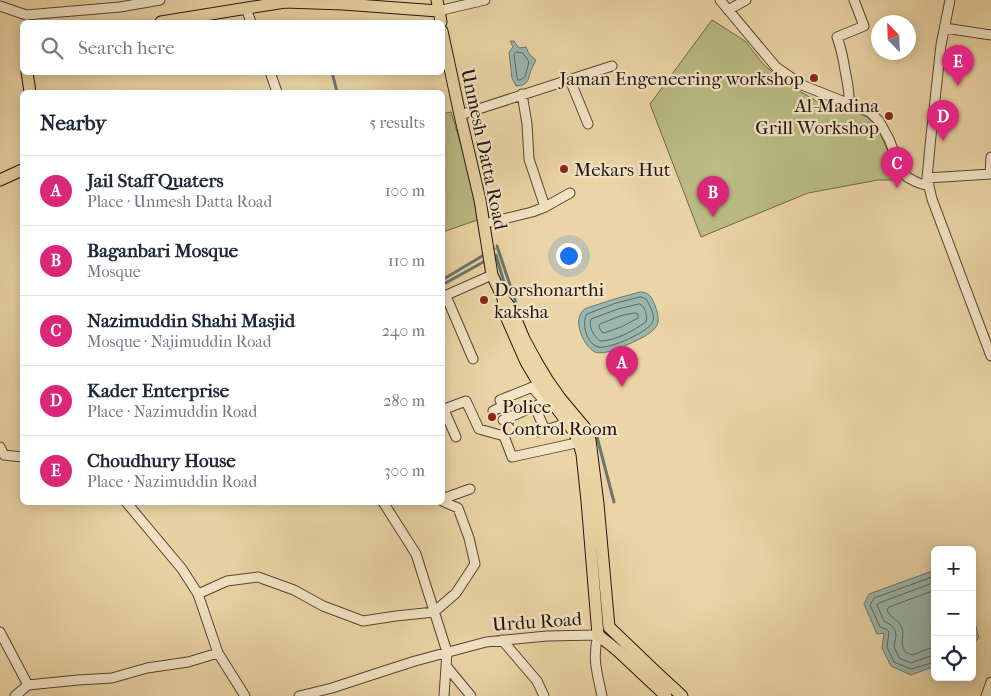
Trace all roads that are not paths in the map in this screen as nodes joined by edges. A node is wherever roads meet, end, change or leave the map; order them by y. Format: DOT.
graph roads {
  1 [pos="160,0"];
  2 [pos="421,0"];
  3 [pos="485,0"];
  4 [pos="720,0"];
  5 [pos="746,0"];
  6 [pos="854,0"];
  7 [pos="950,0"];
  8 [pos="0,6"];
  9 [pos="246,8"];
  10 [pos="396,8"];
  11 [pos="728,10"];
  12 [pos="439,11"];
  13 [pos="173,20"];
  14 [pos="250,20"];
  15 [pos="944,28"];
  16 [pos="991,35"];
  17 [pos="445,45"];
  18 [pos="612,66"];
  19 [pos="27,75"];
  20 [pos="271,75"];
  21 [pos="570,80"];
  22 [pos="30,90"];
  23 [pos="276,90"];
  24 [pos="522,94"];
  25 [pos="849,104"];
  26 [pos="460,115"];
  27 [pos="588,124"];
  28 [pos="991,157"];
  29 [pos="20,171"];
  30 [pos="990,174"];
  31 [pos="0,180"];
  32 [pos="928,182"];
  33 [pos="570,192"];
  34 [pos="545,207"];
  35 [pos="491,222"];
  36 [pos="492,275"];
  37 [pos="445,297"];
  38 [pos="445,299"];
  39 [pos="991,356"];
  40 [pos="473,359"];
  41 [pos="540,384"];
  42 [pos="534,407"];
  43 [pos="445,409"];
  44 [pos="493,412"];
  45 [pos="445,414"];
  46 [pos="503,420"];
  47 [pos="581,434"];
  48 [pos="456,437"];
  49 [pos="1,453"];
  50 [pos="20,457"];
  51 [pos="470,488"];
  52 [pos="445,499"];
  53 [pos="445,502"];
  54 [pos="129,505"];
  55 [pos="385,505"];
  56 [pos="198,594"];
  57 [pos="434,612"];
  58 [pos="602,630"];
  59 [pos="0,632"];
  60 [pos="618,635"];
  61 [pos="502,640"];
  62 [pos="610,644"];
  63 [pos="447,652"];
  64 [pos="218,653"];
  65 [pos="447,667"];
  66 [pos="991,682"];
  67 [pos="28,685"];
  68 [pos="15,696"];
  69 [pos="244,696"];
  70 [pos="299,696"];
  71 [pos="444,696"];
  72 [pos="471,696"];
  73 [pos="544,696"];
  74 [pos="602,696"];
  75 [pos="666,696"];
  76 [pos="682,696"];
  77 [pos="986,696"];
  1 -- 8 [label="street"];
  2 -- 10 [label="main road"];
  3 -- 12 [label="street"];
  4 -- 11 [label="street"];
  5 -- 11 [label="street"];
  6 -- 25 [label="street"];
  7 -- 15 [label="street"];
  9 -- 10 [label="main road"];
  9 -- 13 [label="main road"];
  9 -- 14 [label="street"];
  10 -- 12 [label="main road"];
  11 -- 25 [label="street"];
  15 -- 16 [label="street"];
  15 -- 32 [label="street"];
  17 -- 26 [label="main road, Unmesh Datta Road"];
  18 -- 21 [label="street"];
  19 -- 22 [label="main road"];
  20 -- 23 [label="street"];
  21 -- 24 [label="street"];
  21 -- 27 [label="street"];
  24 -- 26 [label="street"];
  24 -- 34 [label="street"];
  25 -- 32 [label="street"];
  26 -- 36 [label="main road, Unmesh Datta Road"];
  28 -- 30 [label="street"];
  29 -- 31 [label="main road"];
  30 -- 32 [label="street"];
  32 -- 39 [label="street"];
  33 -- 34 [label="street"];
  34 -- 35 [label="street"];
  36 -- 37 [label="street"];
  36 -- 41 [label="main road, Unmesh Datta Road"];
  38 -- 40 [label="street"];
  41 -- 42 [label="street"];
  41 -- 44 [label="street"];
  41 -- 47 [label="main road, Unmesh Datta Road"];
  42 -- 46 [label="street"];
  42 -- 47 [label="street"];
  43 -- 47 [label="street"];
  45 -- 48 [label="street"];
  47 -- 58 [label="main road"];
  49 -- 50 [label="street"];
  51 -- 52 [label="street"];
  53 -- 57 [label="street"];
  54 -- 56 [label="street"];
  55 -- 57 [label="street"];
  56 -- 57 [label="street"];
  56 -- 64 [label="street"];
  57 -- 63 [label="street"];
  58 -- 60 [label="main road, Urdu Road"];
  58 -- 61 [label="street, Urdu Road"];
  58 -- 62 [label="main road, Urdu Road"];
  58 -- 74 [label="street"];
  59 -- 67 [label="street"];
  60 -- 62 [label="main road"];
  60 -- 76 [label="main road, Urdu Road"];
  61 -- 63 [label="street, Urdu Road"];
  61 -- 73 [label="street"];
  62 -- 75 [label="main road, Urdu Road"];
  63 -- 65 [label="street"];
  63 -- 70 [label="street, Urdu Road"];
  64 -- 67 [label="street"];
  64 -- 69 [label="street"];
  65 -- 71 [label="street"];
  65 -- 72 [label="street"];
  66 -- 77 [label="street"];
  67 -- 68 [label="street"];
}
